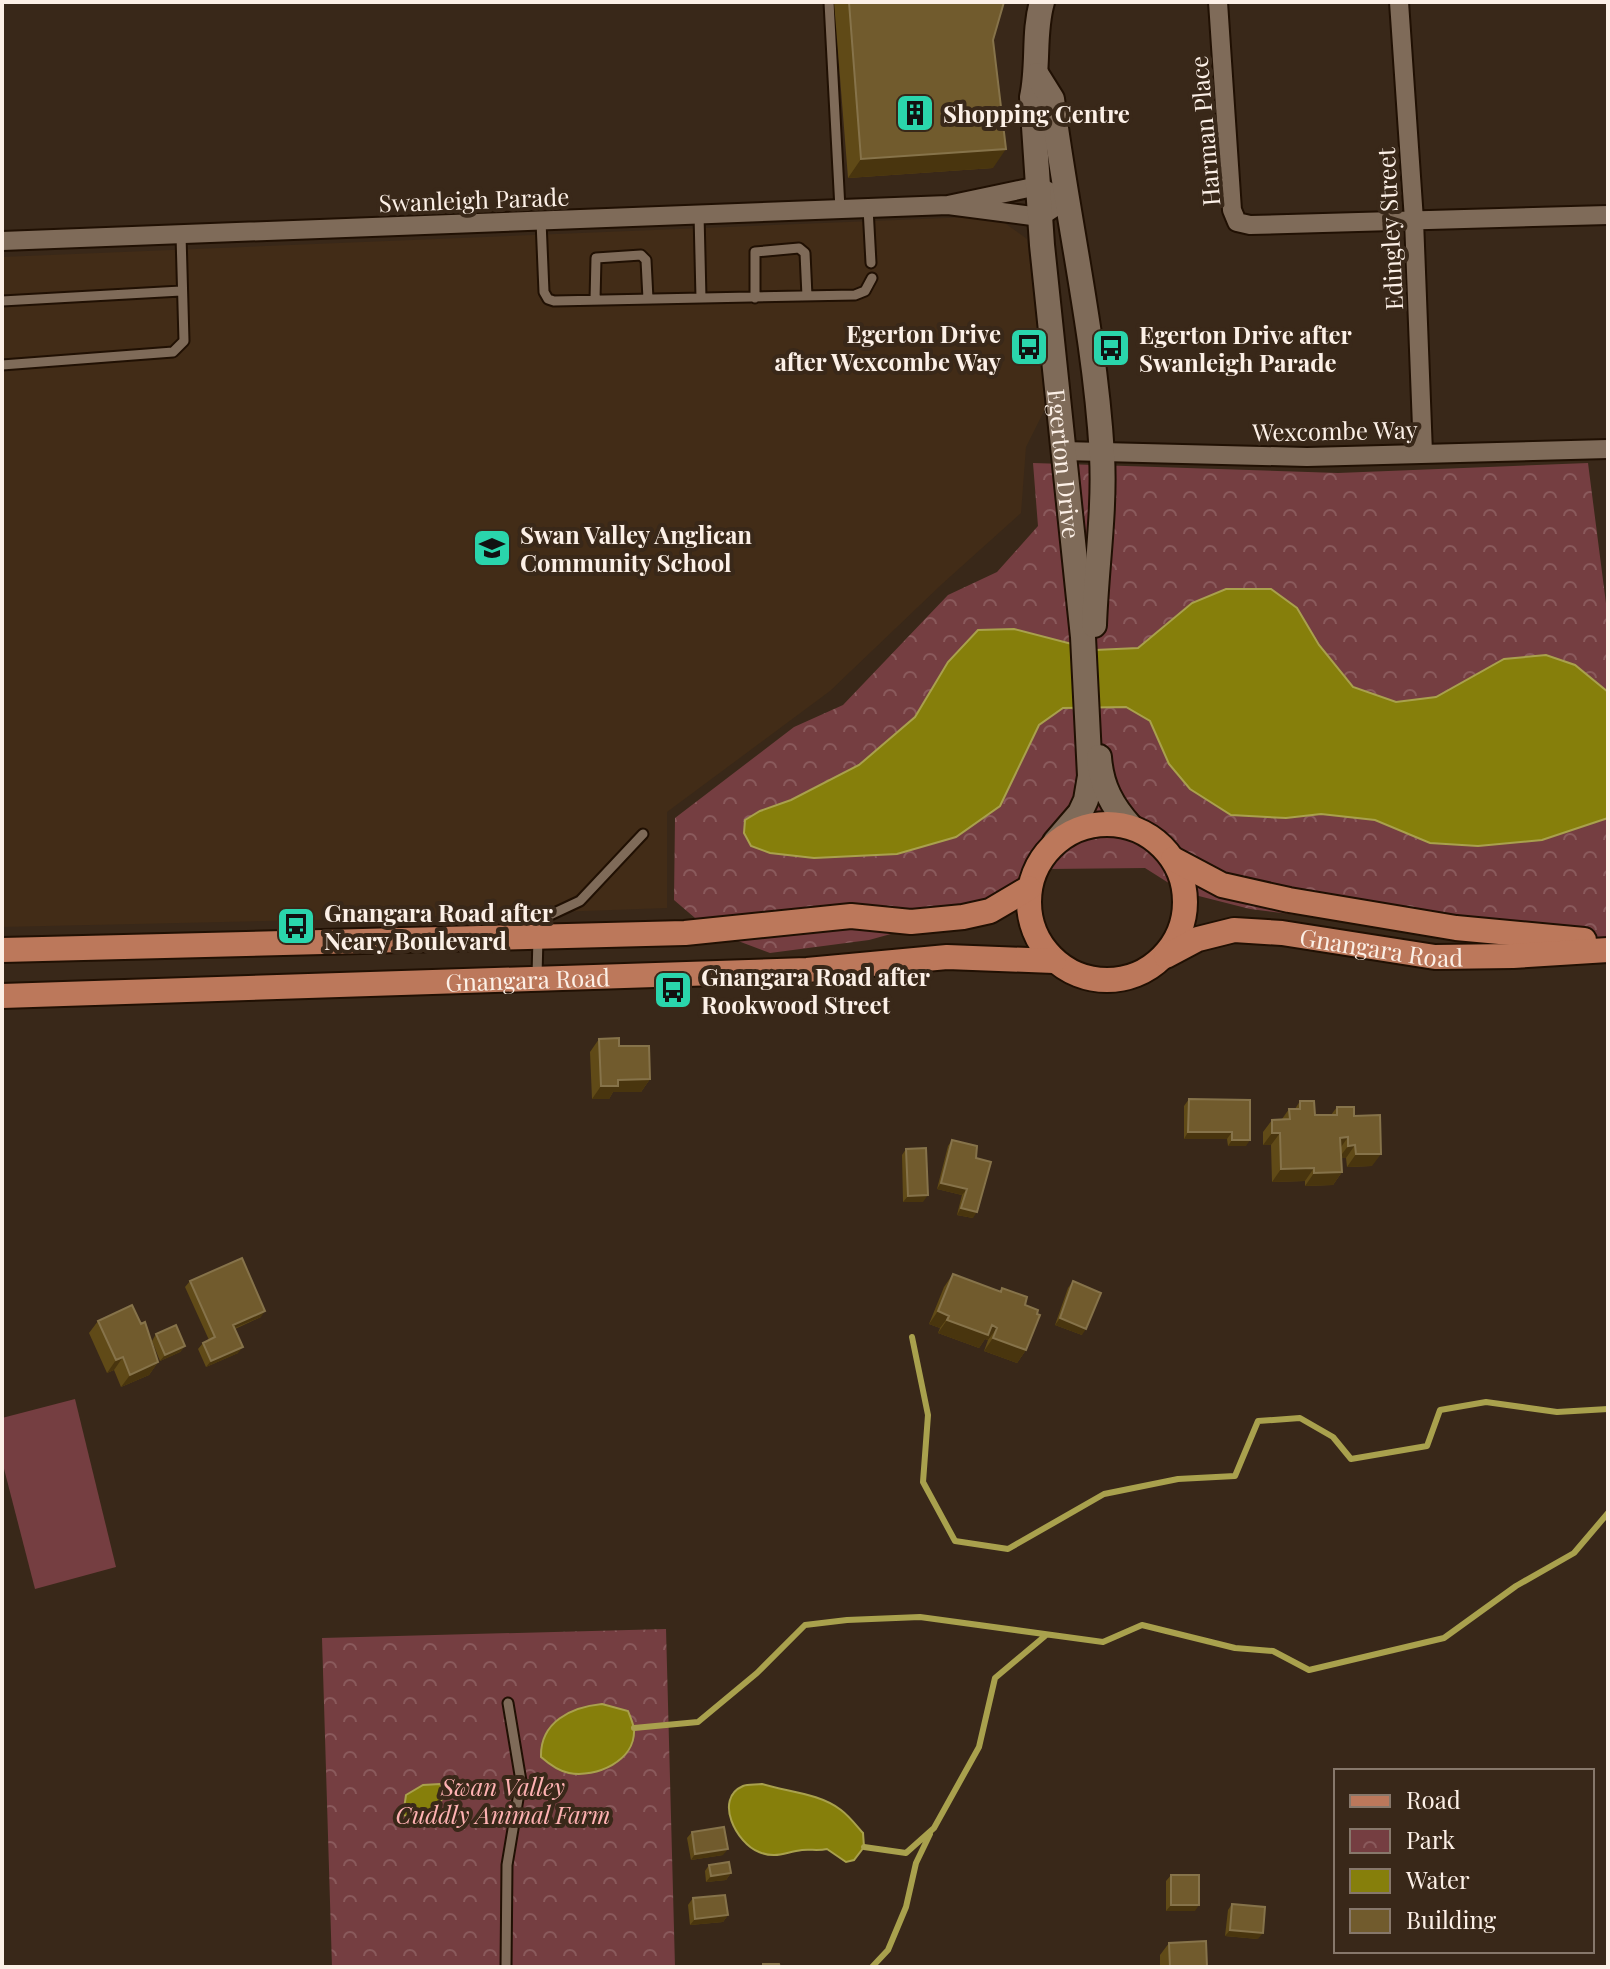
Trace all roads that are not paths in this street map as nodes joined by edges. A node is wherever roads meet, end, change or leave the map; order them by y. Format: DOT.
graph roads {
  1 [pos="829,2"];
  2 [pos="1042,2"];
  3 [pos="1218,2"];
  4 [pos="1399,2"];
  5 [pos="1037,75"];
  6 [pos="1038,186"];
  7 [pos="1066,200"];
  8 [pos="948,205"];
  9 [pos="868,208"];
  10 [pos="840,209"];
  11 [pos="699,214"];
  12 [pos="1608,215"];
  13 [pos="1040,217"];
  14 [pos="1414,220"];
  15 [pos="541,221"];
  16 [pos="181,235"];
  17 [pos="2,241"];
  18 [pos="871,263"];
  19 [pos="872,278"];
  20 [pos="181,291"];
  21 [pos="807,296"];
  22 [pos="701,298"];
  23 [pos="755,298"];
  24 [pos="648,299"];
  25 [pos="595,300"];
  26 [pos="2,301"];
  27 [pos="2,365"];
  28 [pos="1608,449"];
  29 [pos="1063,451"];
  30 [pos="1102,452"];
  31 [pos="1423,453"];
  32 [pos="1088,638"];
  33 [pos="1092,724"];
  34 [pos="1131,827"];
  35 [pos="643,834"];
  36 [pos="1055,842"];
  37 [pos="1173,859"];
  38 [pos="1029,888"];
  39 [pos="538,937"];
  40 [pos="1608,942"];
  41 [pos="2,950"];
  42 [pos="1608,950"];
  43 [pos="1162,959"];
  44 [pos="1054,961"];
  45 [pos="536,979"];
  46 [pos="2,996"];
  47 [pos="508,1703"];
  48 [pos="506,1967"];
  1 -- 10 [label="lane"];
  2 -- 5 [label="street, Egerton Drive"];
  3 -- 14 [label="street, Harman Place"];
  4 -- 14 [label="street, Edingley Street"];
  5 -- 6 [label="street, Egerton Drive"];
  5 -- 7 [label="street, Egerton Drive"];
  6 -- 7 [label="street"];
  6 -- 8 [label="street, Swanleigh Parade"];
  6 -- 13 [label="street, Egerton Drive"];
  7 -- 13 [label="street"];
  7 -- 30 [label="street, Egerton Drive"];
  8 -- 9 [label="street, Swanleigh Parade"];
  8 -- 13 [label="street, Swanleigh Parade"];
  9 -- 10 [label="street, Swanleigh Parade"];
  9 -- 18 [label="lane"];
  10 -- 11 [label="street, Swanleigh Parade"];
  11 -- 15 [label="street, Swanleigh Parade"];
  11 -- 22 [label="lane"];
  12 -- 14 [label="street"];
  13 -- 29 [label="street, Egerton Drive"];
  14 -- 31 [label="street, Edingley Street"];
  15 -- 16 [label="street, Swanleigh Parade"];
  15 -- 25 [label="lane"];
  16 -- 17 [label="street, Swanleigh Parade"];
  16 -- 20 [label="lane"];
  19 -- 21 [label="lane"];
  20 -- 26 [label="lane"];
  20 -- 27 [label="lane"];
  21 -- 23 [label="lane"];
  21 -- 23 [label="lane"];
  22 -- 23 [label="lane"];
  22 -- 24 [label="lane"];
  24 -- 25 [label="lane"];
  24 -- 25 [label="lane"];
  28 -- 31 [label="street, Wexcombe Way"];
  29 -- 30 [label="street, Wexcombe Way"];
  29 -- 32 [label="street, Egerton Drive"];
  30 -- 31 [label="street, Wexcombe Way"];
  30 -- 32 [label="street, Egerton Drive"];
  32 -- 33 [label="street, Egerton Drive"];
  33 -- 34 [label="street, Egerton Drive"];
  33 -- 36 [label="street, Egerton Drive"];
  34 -- 36 [label="main road"];
  34 -- 37 [label="main road"];
  35 -- 39 [label="lane"];
  36 -- 38 [label="main road"];
  37 -- 40 [label="main road, Gnangara Road"];
  37 -- 43 [label="main road"];
  38 -- 39 [label="main road, Gnangara Road"];
  38 -- 44 [label="main road"];
  39 -- 41 [label="main road, Gnangara Road"];
  39 -- 45 [label="lane"];
  42 -- 43 [label="main road, Gnangara Road"];
  43 -- 44 [label="main road"];
  44 -- 45 [label="main road, Gnangara Road"];
  45 -- 46 [label="main road, Gnangara Road"];
  47 -- 48 [label="lane"];
}
